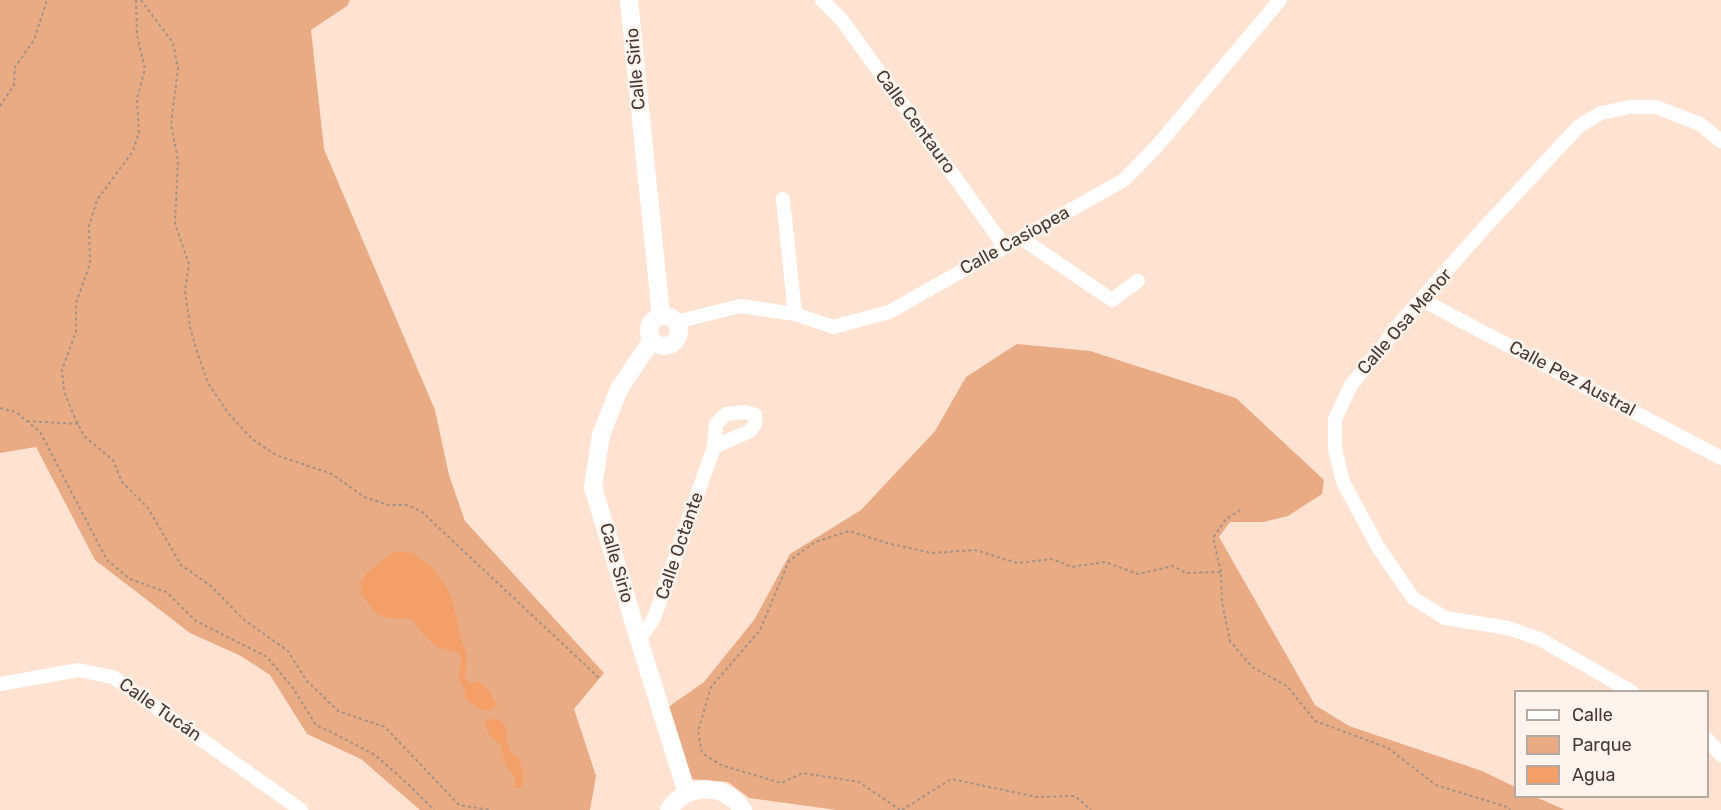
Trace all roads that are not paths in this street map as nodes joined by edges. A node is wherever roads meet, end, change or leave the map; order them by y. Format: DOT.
graph roads {
  1 [pos="629,0"];
  2 [pos="822,0"];
  3 [pos="1280,0"];
  4 [pos="1721,141"];
  5 [pos="783,199"];
  6 [pos="1021,238"];
  7 [pos="1005,247"];
  8 [pos="1138,281"];
  9 [pos="1422,300"];
  10 [pos="795,314"];
  11 [pos="668,319"];
  12 [pos="652,340"];
  13 [pos="714,447"];
  14 [pos="1721,458"];
  15 [pos="639,640"];
  16 [pos="0,684"];
  17 [pos="1629,690"];
  18 [pos="1709,742"];
  19 [pos="1721,755"];
  20 [pos="687,793"];
  21 [pos="301,810"];
  22 [pos="669,810"];
  23 [pos="743,810"];
  1 -- 11 [label="street, Calle Sirio"];
  2 -- 7 [label="street, Calle Centauro"];
  3 -- 6 [label="street, Calle Casiopea"];
  4 -- 9 [label="street, Calle Osa Menor"];
  5 -- 10 [label="street"];
  6 -- 7 [label="street, Calle Casiopea"];
  6 -- 8 [label="street"];
  7 -- 10 [label="street, Calle Casiopea"];
  9 -- 14 [label="street, Calle Pez Austral"];
  9 -- 17 [label="street, Calle Osa Menor"];
  10 -- 11 [label="street, Calle Casiopea"];
  11 -- 12 [label="street"];
  11 -- 12 [label="street"];
  12 -- 15 [label="street, Calle Sirio"];
  13 -- 15 [label="street, Calle Octante"];
  15 -- 20 [label="street, Calle Sirio"];
  16 -- 21 [label="street, Calle Tucán"];
  18 -- 19 [label="street"];
  20 -- 22 [label="street"];
  20 -- 23 [label="street"];
}
